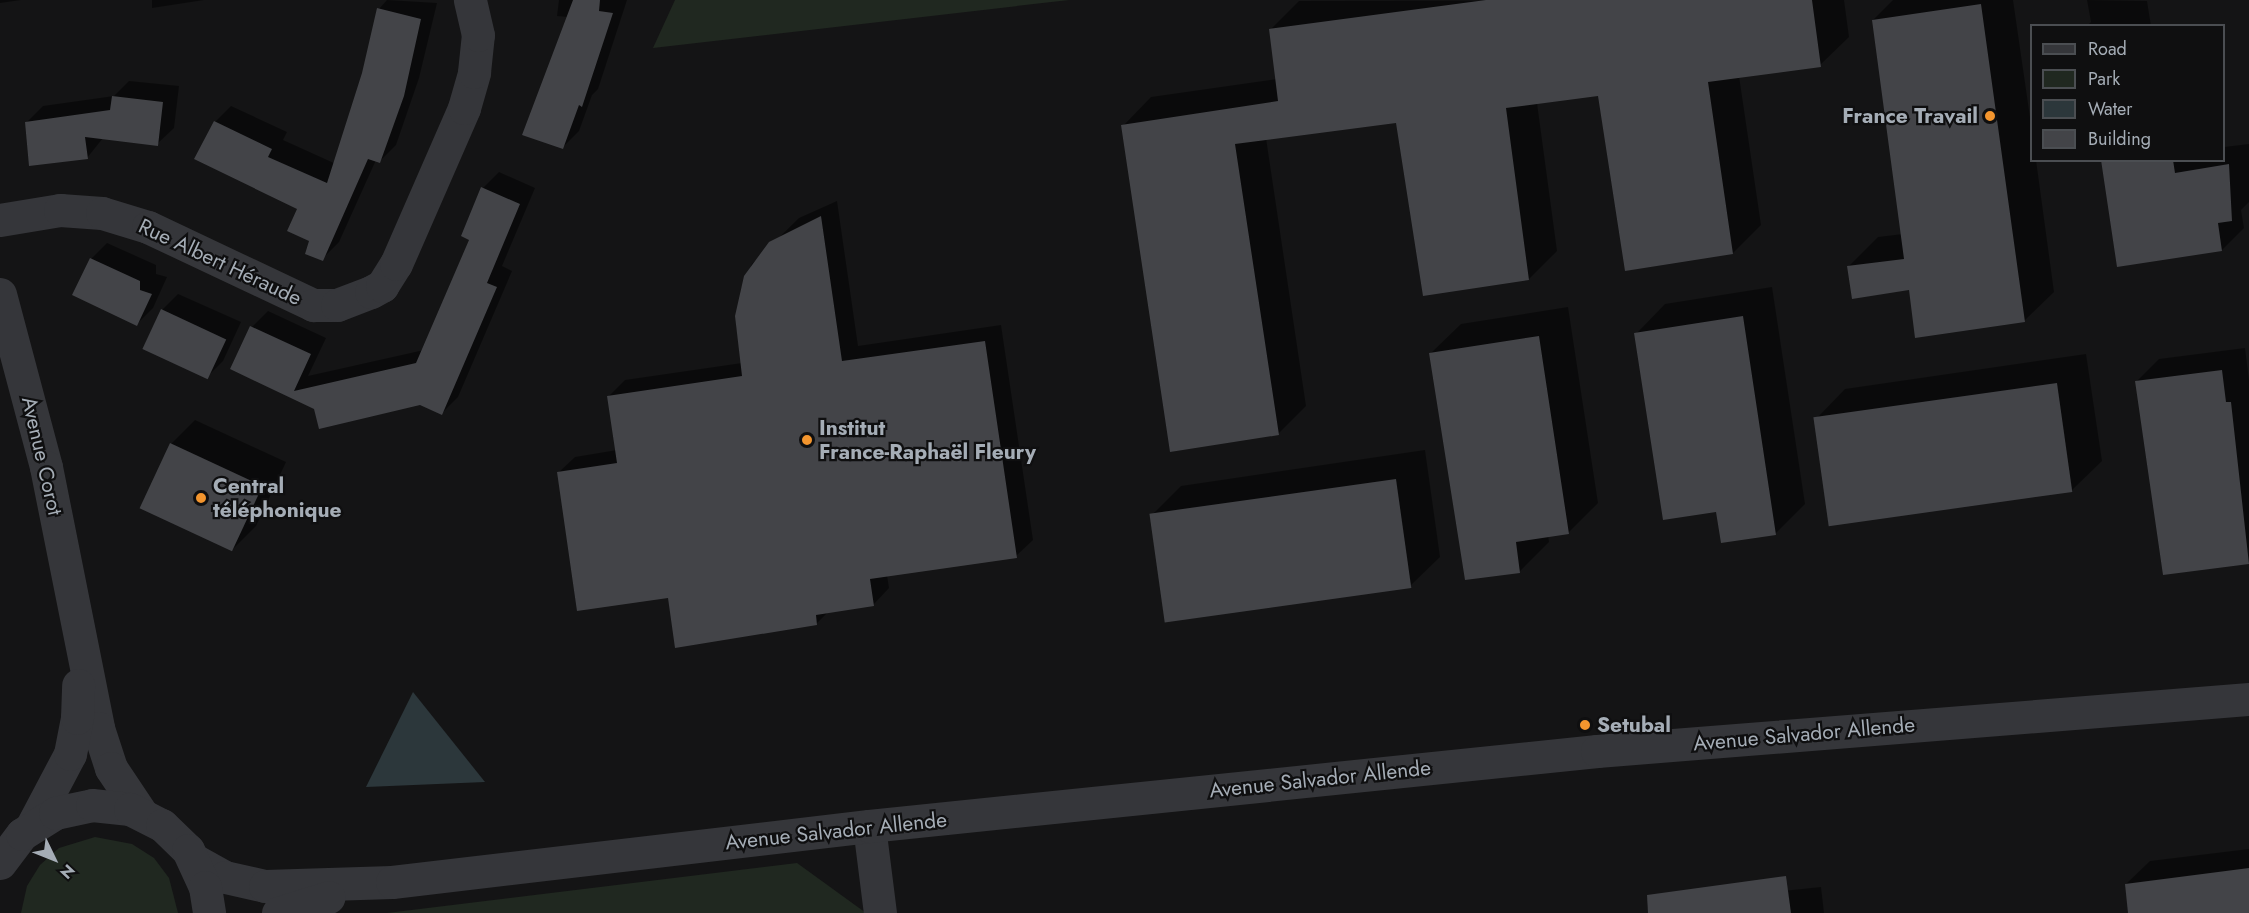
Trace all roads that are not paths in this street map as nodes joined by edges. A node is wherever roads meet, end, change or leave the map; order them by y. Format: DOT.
graph roads {
  1 [pos="470,0"];
  2 [pos="0,220"];
  3 [pos="0,294"];
  4 [pos="75,621"];
  5 [pos="2249,699"];
  6 [pos="141,813"];
  7 [pos="32,826"];
  8 [pos="869,826"];
  9 [pos="194,860"];
  10 [pos="0,863"];
  11 [pos="393,882"];
  12 [pos="209,913"];
  13 [pos="278,913"];
  14 [pos="880,913"];
  1 -- 2 [label="street, Rue Albert Héraude"];
  3 -- 4 [label="street, Avenue Corot"];
  4 -- 6 [label="street, Avenue Corot"];
  4 -- 7 [label="street, Avenue Corot"];
  5 -- 8 [label="street, Avenue Salvador Allende"];
  6 -- 7 [label="street"];
  6 -- 9 [label="street"];
  7 -- 10 [label="street"];
  8 -- 11 [label="street, Avenue Salvador Allende"];
  8 -- 14 [label="street"];
  9 -- 11 [label="street, Avenue Salvador Allende"];
  9 -- 12 [label="street"];
  11 -- 13 [label="street, Avenue Salvador Allende"];
}
